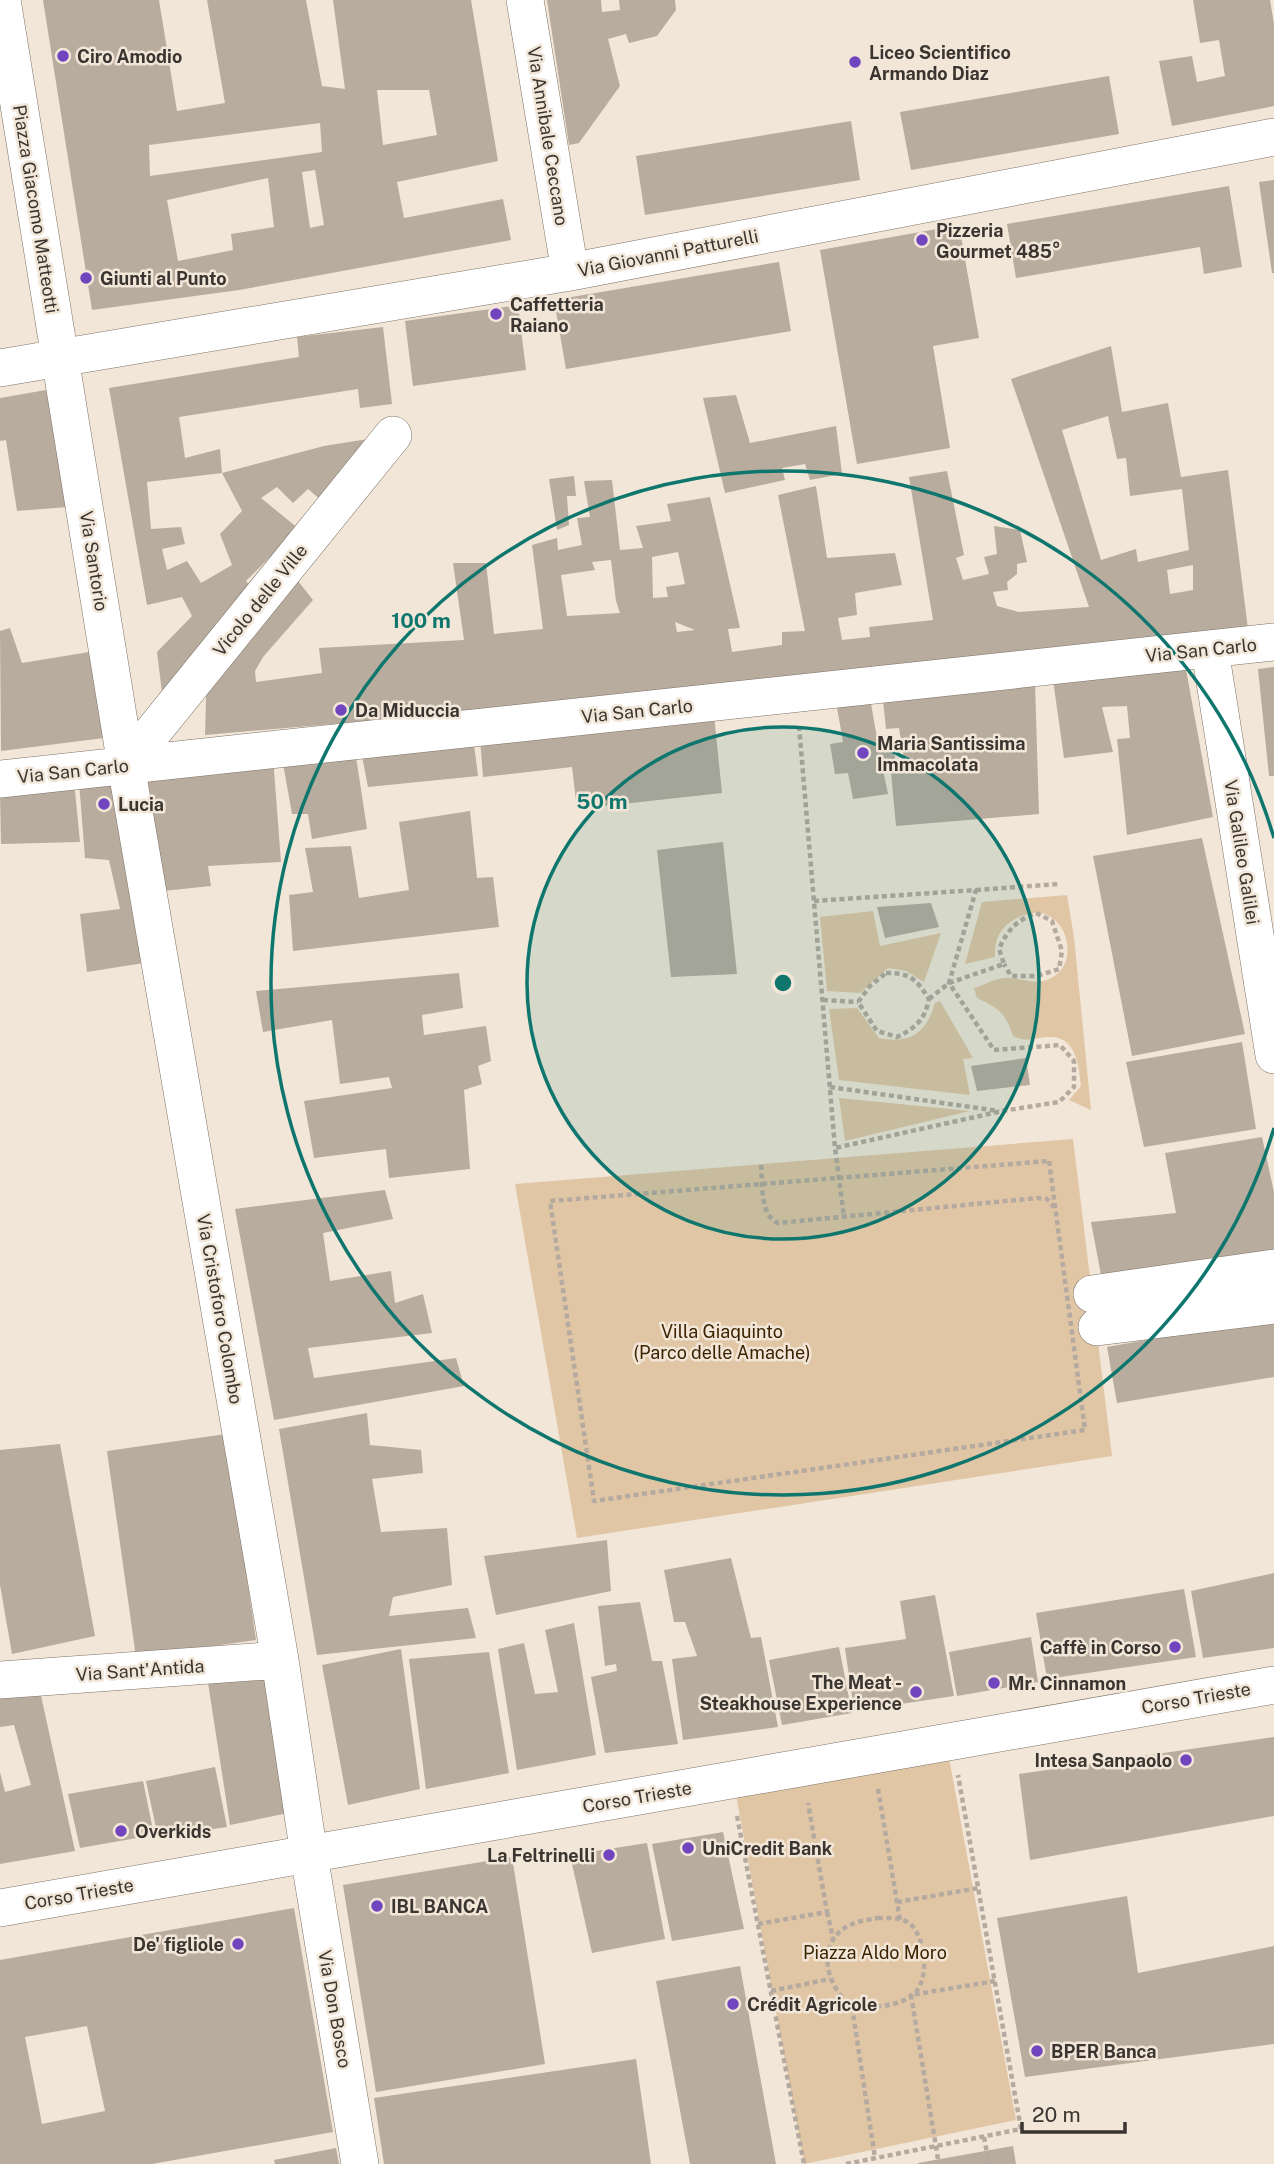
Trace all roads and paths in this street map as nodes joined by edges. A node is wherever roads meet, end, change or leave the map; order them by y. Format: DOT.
graph roads {
  1 [pos="2,0"];
  2 [pos="526,0"];
  3 [pos="1274,137"];
  4 [pos="570,272"];
  5 [pos="61,357"];
  6 [pos="0,368"];
  7 [pos="393,435"];
  8 [pos="1274,642"];
  9 [pos="1210,650"];
  10 [pos="796,694"];
  11 [pos="126,765"];
  12 [pos="0,779"];
  13 [pos="1059,884"];
  14 [pos="976,890"];
  15 [pos="814,901"];
  16 [pos="1004,964"];
  17 [pos="949,984"];
  18 [pos="929,999"];
  19 [pos="822,1000"];
  20 [pos="858,1002"];
  21 [pos="1274,1055"];
  22 [pos="830,1087"];
  23 [pos="1002,1111"];
  24 [pos="835,1148"];
  25 [pos="761,1165"];
  26 [pos="841,1177"];
  27 [pos="763,1184"];
  28 [pos="1055,1208"];
  29 [pos="844,1217"];
  30 [pos="1274,1268"];
  31 [pos="1274,1305"];
  32 [pos="280,1660"];
  33 [pos="0,1681"];
  34 [pos="1274,1685"];
  35 [pos="952,1741"];
  36 [pos="873,1755"];
  37 [pos="730,1780"];
  38 [pos="808,1805"];
  39 [pos="309,1854"];
  40 [pos="979,1888"];
  41 [pos="897,1902"];
  42 [pos="0,1908"];
  43 [pos="827,1912"];
  44 [pos="900,1920"];
  45 [pos="758,1924"];
  46 [pos="833,1940"];
  47 [pos="830,1979"];
  48 [pos="995,1981"];
  49 [pos="771,1991"];
  50 [pos="911,1995"];
  51 [pos="852,2006"];
  52 [pos="984,2137"];
  53 [pos="936,2146"];
  54 [pos="876,2158"];
  55 [pos="938,2159"];
  56 [pos="360,2164"];
  57 [pos="804,2164"];
  58 [pos="846,2164"];
  59 [pos="989,2164"];
  1 -- 5 [label="street, Piazza Giacomo Matteotti"];
  2 -- 4 [label="street, Via Annibale Ceccano"];
  3 -- 4 [label="street, Via Giovanni Patturelli"];
  4 -- 5 [label="street, Via Giovanni Patturelli"];
  5 -- 6 [label="street"];
  5 -- 11 [label="street, Via Santorio"];
  7 -- 11 [label="street, Vicolo delle Ville"];
  8 -- 9 [label="street, Via San Carlo"];
  9 -- 10 [label="street, Via San Carlo"];
  9 -- 21 [label="street, Via Galileo Galilei"];
  10 -- 11 [label="street, Via San Carlo"];
  10 -- 15 [label="path"];
  11 -- 12 [label="street, Via San Carlo"];
  11 -- 32 [label="street, Via Cristoforo Colombo"];
  13 -- 14 [label="path"];
  14 -- 15 [label="path"];
  14 -- 17 [label="path"];
  15 -- 19 [label="path"];
  16 -- 16 [label="path"];
  16 -- 17 [label="path"];
  17 -- 18 [label="path"];
  17 -- 23 [label="path"];
  18 -- 20 [label="path"];
  18 -- 20 [label="path"];
  19 -- 20 [label="path"];
  19 -- 22 [label="path"];
  22 -- 23 [label="path"];
  22 -- 24 [label="path"];
  23 -- 24 [label="path"];
  24 -- 26 [label="path"];
  25 -- 27 [label="path"];
  26 -- 27 [label="path"];
  26 -- 28 [label="path"];
  26 -- 29 [label="path"];
  27 -- 28 [label="path"];
  27 -- 29 [label="path"];
  28 -- 29 [label="path"];
  30 -- 31 [label="street"];
  32 -- 33 [label="street, Via Sant'Antida"];
  32 -- 39 [label="street, Via Cristoforo Colombo"];
  34 -- 35 [label="street, Corso Trieste"];
  35 -- 36 [label="street, Corso Trieste"];
  35 -- 40 [label="path"];
  36 -- 37 [label="street, Corso Trieste"];
  36 -- 41 [label="path"];
  37 -- 39 [label="street, Corso Trieste"];
  37 -- 45 [label="path"];
  38 -- 43 [label="path"];
  39 -- 42 [label="street, Corso Trieste"];
  39 -- 56 [label="street, Via Don Bosco"];
  40 -- 41 [label="path"];
  40 -- 48 [label="path"];
  41 -- 44 [label="path"];
  43 -- 45 [label="path"];
  43 -- 46 [label="path"];
  44 -- 46 [label="path"];
  44 -- 50 [label="path"];
  45 -- 49 [label="path"];
  46 -- 47 [label="path"];
  47 -- 49 [label="path"];
  47 -- 51 [label="path"];
  48 -- 50 [label="path"];
  48 -- 52 [label="path"];
  49 -- 57 [label="path"];
  50 -- 51 [label="path"];
  50 -- 53 [label="path"];
  51 -- 54 [label="path"];
  52 -- 53 [label="path"];
  52 -- 59 [label="path"];
  53 -- 54 [label="path"];
  53 -- 55 [label="path"];
  54 -- 58 [label="path"];
}
